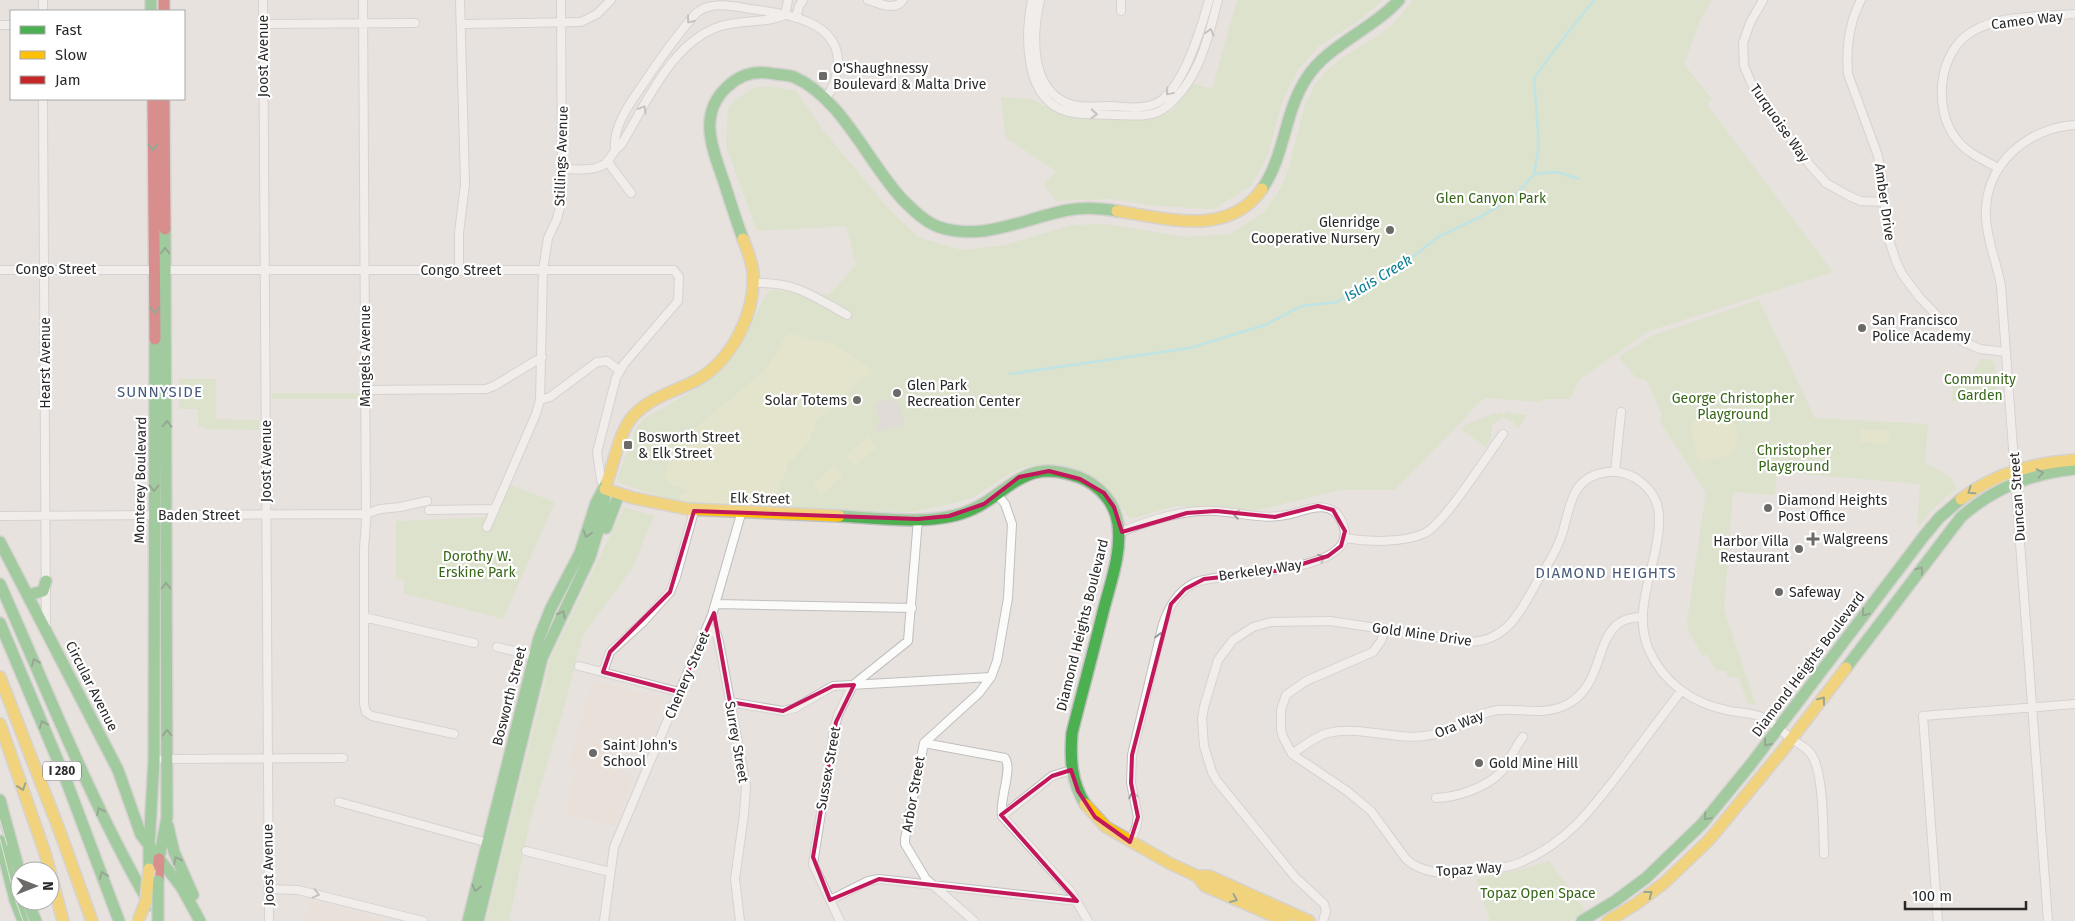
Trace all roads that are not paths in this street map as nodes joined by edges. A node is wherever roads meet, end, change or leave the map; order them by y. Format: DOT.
graph roads {
  1 [pos="263,0"];
  2 [pos="363,0"];
  3 [pos="460,0"];
  4 [pos="561,0"];
  5 [pos="611,0"];
  6 [pos="788,0"];
  7 [pos="803,0"];
  8 [pos="868,0"];
  9 [pos="903,0"];
  10 [pos="1032,0"];
  11 [pos="1040,0"];
  12 [pos="1121,0"];
  13 [pos="1209,0"];
  14 [pos="1218,0"];
  15 [pos="1399,0"];
  16 [pos="1764,0"];
  17 [pos="1861,0"];
  18 [pos="1121,11"];
  19 [pos="2075,14"];
  20 [pos="785,15"];
  21 [pos="796,18"];
  22 [pos="363,23"];
  23 [pos="415,23"];
  24 [pos="561,23"];
  25 [pos="263,24"];
  26 [pos="461,24"];
  27 [pos="1052,98"];
  28 [pos="825,99"];
  29 [pos="43,100"];
  30 [pos="152,100"];
  31 [pos="164,100"];
  32 [pos="2075,125"];
  33 [pos="615,148"];
  34 [pos="607,162"];
  35 [pos="1998,168"];
  36 [pos="563,169"];
  37 [pos="631,193"];
  38 [pos="1885,202"];
  39 [pos="264,268"];
  40 [pos="44,269"];
  41 [pos="160,269"];
  42 [pos="0,270"];
  43 [pos="365,270"];
  44 [pos="543,270"];
  45 [pos="459,271"];
  46 [pos="754,284"];
  47 [pos="847,315"];
  48 [pos="2006,352"];
  49 [pos="542,357"];
  50 [pos="620,370"];
  51 [pos="366,390"];
  52 [pos="540,400"];
  53 [pos="1621,412"];
  54 [pos="1503,434"];
  55 [pos="2075,460"];
  56 [pos="2075,469"];
  57 [pos="1615,472"];
  58 [pos="2015,475"];
  59 [pos="605,489"];
  60 [pos="619,494"];
  61 [pos="997,494"];
  62 [pos="427,501"];
  63 [pos="495,509"];
  64 [pos="429,510"];
  65 [pos="694,511"];
  66 [pos="266,514"];
  67 [pos="366,514"];
  68 [pos="741,514"];
  69 [pos="45,515"];
  70 [pos="154,515"];
  71 [pos="166,515"];
  72 [pos="0,516"];
  73 [pos="918,519"];
  74 [pos="488,527"];
  75 [pos="1121,532"];
  76 [pos="1345,538"];
  77 [pos="0,542"];
  78 [pos="591,558"];
  79 [pos="46,581"];
  80 [pos="0,584"];
  81 [pos="28,595"];
  82 [pos="717,604"];
  83 [pos="912,608"];
  84 [pos="364,617"];
  85 [pos="1643,617"];
  86 [pos="0,623"];
  87 [pos="46,627"];
  88 [pos="708,627"];
  89 [pos="1385,630"];
  90 [pos="474,643"];
  91 [pos="496,647"];
  92 [pos="534,656"];
  93 [pos="579,666"];
  94 [pos="603,672"];
  95 [pos="0,677"];
  96 [pos="991,677"];
  97 [pos="853,685"];
  98 [pos="1681,691"];
  99 [pos="680,692"];
  100 [pos="730,702"];
  101 [pos="2075,704"];
  102 [pos="2032,707"];
  103 [pos="0,724"];
  104 [pos="1778,728"];
  105 [pos="454,734"];
  106 [pos="1523,737"];
  107 [pos="1792,739"];
  108 [pos="924,743"];
  109 [pos="1292,754"];
  110 [pos="268,758"];
  111 [pos="343,758"];
  112 [pos="154,759"];
  113 [pos="167,759"];
  114 [pos="1071,770"];
  115 [pos="1436,798"];
  116 [pos="0,800"];
  117 [pos="339,802"];
  118 [pos="132,807"];
  119 [pos="152,808"];
  120 [pos="1002,816"];
  121 [pos="167,817"];
  122 [pos="0,841"];
  123 [pos="1130,842"];
  124 [pos="492,844"];
  125 [pos="149,847"];
  126 [pos="14,852"];
  127 [pos="526,852"];
  128 [pos="1824,854"];
  129 [pos="159,859"];
  130 [pos="16,861"];
  131 [pos="3,863"];
  132 [pos="610,872"];
  133 [pos="1197,876"];
  134 [pos="932,884"];
  135 [pos="268,889"];
  136 [pos="830,900"];
  137 [pos="1077,902"];
  138 [pos="23,921"];
  139 [pos="63,921"];
  140 [pos="92,921"];
  141 [pos="119,921"];
  142 [pos="138,921"];
  143 [pos="158,921"];
  144 [pos="201,921"];
  145 [pos="269,921"];
  146 [pos="423,921"];
  147 [pos="468,921"];
  148 [pos="478,921"];
  149 [pos="604,921"];
  150 [pos="740,921"];
  151 [pos="840,921"];
  152 [pos="974,921"];
  153 [pos="1088,921"];
  154 [pos="1285,921"];
  155 [pos="1309,921"];
  156 [pos="1323,921"];
  157 [pos="1582,921"];
  158 [pos="1608,921"];
  159 [pos="1938,921"];
  160 [pos="2048,921"];
  1 -- 25 [label="street, Joost Avenue"];
  2 -- 22 [label="street, Mangels Avenue"];
  3 -- 26 [label="street"];
  4 -- 24 [label="street, Stillings Avenue"];
  5 -- 24 [label="street"];
  6 -- 20 [label="street"];
  7 -- 21 [label="street"];
  8 -- 9 [label="street"];
  10 -- 27 [label="street"];
  11 -- 27 [label="street"];
  12 -- 18 [label="street"];
  13 -- 27 [label="street, one-way"];
  27 -- 14 [label="street, one-way"];
  15 -- 28 [label="main road"];
  16 -- 38 [label="street, Turquoise Way"];
  17 -- 38 [label="street, Amber Drive"];
  19 -- 35 [label="street, Cameo Way"];
  20 -- 21 [label="street"];
  33 -- 20 [label="street, one-way"];
  20 -- 33 [label="street, one-way"];
  21 -- 28 [label="street"];
  22 -- 23 [label="street"];
  22 -- 25 [label="street"];
  22 -- 43 [label="street, Mangels Avenue"];
  24 -- 26 [label="street"];
  24 -- 36 [label="street, Stillings Avenue"];
  25 -- 39 [label="street, Joost Avenue"];
  26 -- 45 [label="street"];
  28 -- 46 [label="main road"];
  29 -- 40 [label="street, Hearst Avenue"];
  30 -- 41 [label="main road, Monterey Boulevard, one-way"];
  41 -- 31 [label="main road, Monterey Boulevard, one-way"];
  32 -- 35 [label="street, Duncan Street"];
  33 -- 34 [label="street"];
  34 -- 36 [label="street"];
  34 -- 37 [label="street"];
  35 -- 48 [label="street, Duncan Street"];
  36 -- 44 [label="street, Stillings Avenue"];
  38 -- 48 [label="street, Amber Drive"];
  39 -- 41 [label="street, Congo Street"];
  39 -- 43 [label="street, Congo Street"];
  39 -- 66 [label="street, Joost Avenue"];
  40 -- 41 [label="street, Congo Street"];
  40 -- 42 [label="street, Congo Street"];
  40 -- 69 [label="street, Hearst Avenue"];
  41 -- 70 [label="main road, Monterey Boulevard, one-way"];
  71 -- 41 [label="main road, Monterey Boulevard, one-way"];
  43 -- 45 [label="street, Congo Street"];
  43 -- 51 [label="street, Mangels Avenue"];
  44 -- 45 [label="street, Congo Street"];
  44 -- 49 [label="street, Stillings Avenue"];
  44 -- 50 [label="street, Congo Street"];
  46 -- 47 [label="street"];
  46 -- 59 [label="main road, Bosworth Street"];
  48 -- 58 [label="street, Duncan Street"];
  49 -- 51 [label="street"];
  49 -- 52 [label="street, Stillings Avenue"];
  50 -- 52 [label="street"];
  50 -- 59 [label="street, Congo Street"];
  51 -- 67 [label="street, Mangels Avenue"];
  52 -- 63 [label="street, Stillings Avenue"];
  53 -- 57 [label="street"];
  54 -- 76 [label="street"];
  55 -- 58 [label="main road, Diamond Heights Boulevard"];
  58 -- 56 [label="main road, Diamond Heights Boulevard, one-way"];
  57 -- 85 [label="street"];
  57 -- 89 [label="street, Gold Mine Drive"];
  58 -- 102 [label="street, Duncan Street"];
  58 -- 104 [label="main road, Diamond Heights Boulevard, one-way"];
  107 -- 58 [label="main road, Diamond Heights Boulevard, one-way"];
  59 -- 60 [label="main road, Elk Street"];
  59 -- 78 [label="main road, Bosworth Street"];
  59 -- 92 [label="main road, Bosworth Street, one-way"];
  60 -- 65 [label="main road, Elk Street"];
  60 -- 78 [label="main road"];
  61 -- 73 [label="main road, Diamond Heights Boulevard"];
  61 -- 75 [label="main road, Diamond Heights Boulevard"];
  61 -- 96 [label="street, Arbor Street"];
  62 -- 67 [label="street, Baden Street"];
  63 -- 64 [label="street"];
  63 -- 74 [label="street, Stillings Avenue"];
  65 -- 68 [label="main road, Elk Street"];
  65 -- 94 [label="street"];
  66 -- 67 [label="street, Baden Street"];
  66 -- 71 [label="street, Baden Street"];
  66 -- 110 [label="street, Joost Avenue"];
  67 -- 84 [label="street, Mangels Avenue"];
  68 -- 73 [label="main road, Elk Street"];
  68 -- 82 [label="street, Chenery Street"];
  69 -- 70 [label="street, Baden Street"];
  69 -- 72 [label="street, Baden Street"];
  69 -- 79 [label="street, Hearst Avenue"];
  70 -- 71 [label="street, Baden Street"];
  70 -- 112 [label="main road, Monterey Boulevard"];
  113 -- 71 [label="main road, Monterey Boulevard, one-way"];
  73 -- 83 [label="street, Sussex Street"];
  76 -- 75 [label="street, one-way"];
  75 -- 114 [label="main road, Diamond Heights Boulevard"];
  123 -- 76 [label="street, Berkeley Way, one-way"];
  77 -- 81 [label="main road, Circular Avenue"];
  124 -- 78 [label="main road, Bosworth Street, one-way"];
  79 -- 81 [label="main road"];
  79 -- 87 [label="street, Hearst Avenue"];
  143 -- 80 [label="main road, one-way"];
  81 -- 87 [label="main road, Circular Avenue"];
  82 -- 83 [label="street"];
  82 -- 88 [label="street, Chenery Street"];
  83 -- 97 [label="street, Sussex Street"];
  84 -- 90 [label="street"];
  84 -- 105 [label="street, Mangels Avenue"];
  85 -- 98 [label="street"];
  85 -- 109 [label="street, Ora Way"];
  141 -- 86 [label="main road, I 280, one-way"];
  87 -- 118 [label="main road, Circular Avenue"];
  88 -- 99 [label="street, Chenery Street"];
  88 -- 100 [label="street, Surrey Street"];
  89 -- 109 [label="street"];
  89 -- 156 [label="street, Gold Mine Drive"];
  91 -- 92 [label="street"];
  92 -- 124 [label="main road, Bosworth Street"];
  93 -- 94 [label="street"];
  94 -- 99 [label="street"];
  95 -- 140 [label="main road, I 280"];
  96 -- 97 [label="street"];
  96 -- 108 [label="street, Arbor Street"];
  97 -- 100 [label="street"];
  97 -- 136 [label="street, Sussex Street"];
  98 -- 104 [label="street"];
  98 -- 109 [label="street, Topaz Way"];
  99 -- 132 [label="street, Chenery Street"];
  100 -- 150 [label="street, Surrey Street"];
  101 -- 102 [label="street"];
  102 -- 159 [label="street"];
  102 -- 160 [label="street, Duncan Street"];
  103 -- 139 [label="main road, one-way"];
  104 -- 107 [label="street"];
  104 -- 157 [label="main road, Diamond Heights Boulevard, one-way"];
  106 -- 115 [label="street"];
  107 -- 128 [label="street"];
  158 -- 107 [label="main road, Diamond Heights Boulevard, one-way"];
  108 -- 120 [label="street"];
  108 -- 134 [label="street, Arbor Street"];
  110 -- 111 [label="street"];
  110 -- 113 [label="street"];
  110 -- 135 [label="street, Joost Avenue"];
  112 -- 113 [label="street"];
  112 -- 119 [label="main road, Monterey Boulevard"];
  113 -- 121 [label="main road, Monterey Boulevard"];
  114 -- 120 [label="street"];
  114 -- 123 [label="main road, Diamond Heights Boulevard"];
  116 -- 126 [label="main road"];
  117 -- 124 [label="street"];
  118 -- 119 [label="main road"];
  118 -- 125 [label="main road, Circular Avenue"];
  119 -- 125 [label="main road, Monterey Boulevard"];
  120 -- 137 [label="street"];
  121 -- 129 [label="main road, Monterey Boulevard"];
  144 -- 121 [label="main road, one-way"];
  122 -- 131 [label="main road"];
  123 -- 133 [label="main road, Diamond Heights Boulevard"];
  124 -- 147 [label="main road, Bosworth Street, one-way"];
  124 -- 148 [label="main road, Bosworth Street"];
  125 -- 129 [label="main road"];
  125 -- 142 [label="main road, Monterey Boulevard, bridge"];
  126 -- 130 [label="main road"];
  126 -- 131 [label="street"];
  127 -- 132 [label="street"];
  129 -- 143 [label="main road, Monterey Boulevard, bridge"];
  129 -- 144 [label="main road"];
  131 -- 138 [label="main road"];
  132 -- 149 [label="street, Chenery Street"];
  133 -- 154 [label="main road, Diamond Heights Boulevard, one-way"];
  133 -- 155 [label="main road, Diamond Heights Boulevard"];
  134 -- 136 [label="street"];
  134 -- 137 [label="street"];
  134 -- 152 [label="street, Arbor Street"];
  135 -- 145 [label="street, Joost Avenue"];
  135 -- 146 [label="street, one-way"];
  136 -- 151 [label="street, Sussex Street"];
  137 -- 153 [label="street"];
}
